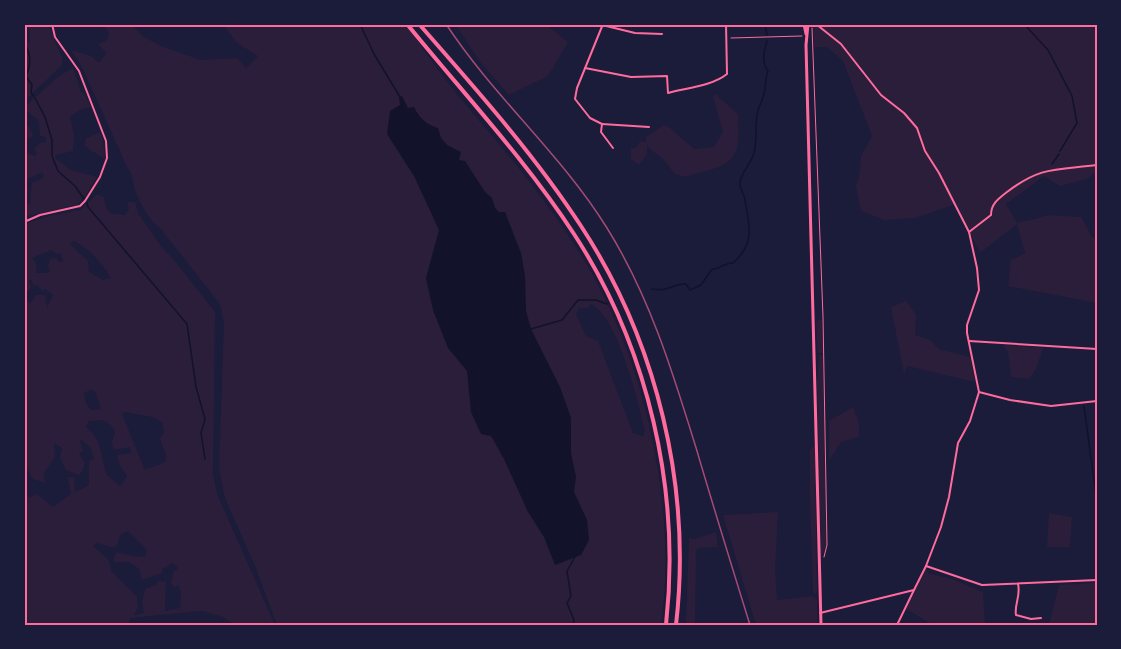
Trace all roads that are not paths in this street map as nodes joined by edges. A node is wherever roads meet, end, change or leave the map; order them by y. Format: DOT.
graph roads {
  1 [pos="52,24"];
  2 [pos="407,24"];
  3 [pos="419,24"];
  4 [pos="598,24"];
  5 [pos="726,24"];
  6 [pos="810,24"];
  7 [pos="603,25"];
  8 [pos="662,34"];
  9 [pos="585,68"];
  10 [pos="602,124"];
  11 [pos="643,127"];
  12 [pos="649,127"];
  13 [pos="643,133"];
  14 [pos="613,148"];
  15 [pos="1097,165"];
  16 [pos="24,222"];
  17 [pos="969,232"];
  18 [pos="969,341"];
  19 [pos="1097,349"];
  20 [pos="979,392"];
  21 [pos="1097,401"];
  22 [pos="926,566"];
  23 [pos="1097,580"];
  24 [pos="1018,584"];
  25 [pos="914,590"];
  26 [pos="820,613"];
  27 [pos="1041,618"];
  28 [pos="666,625"];
  29 [pos="676,625"];
  30 [pos="821,625"];
  31 [pos="897,625"];
  1 -- 16 [label="street"];
  2 -- 28 [label="highway"];
  3 -- 29 [label="highway"];
  4 -- 7 [label="street"];
  5 -- 9 [label="street"];
  6 -- 17 [label="street"];
  6 -- 26 [label="main road"];
  7 -- 8 [label="street"];
  7 -- 9 [label="street"];
  9 -- 10 [label="street"];
  10 -- 11 [label="street"];
  10 -- 14 [label="street"];
  11 -- 12 [label="street"];
  11 -- 13 [label="street"];
  15 -- 17 [label="street"];
  17 -- 18 [label="street"];
  18 -- 19 [label="street"];
  18 -- 20 [label="street"];
  20 -- 21 [label="street"];
  20 -- 22 [label="street"];
  22 -- 24 [label="street"];
  22 -- 25 [label="street"];
  23 -- 24 [label="street"];
  24 -- 27 [label="street"];
  25 -- 26 [label="street"];
  25 -- 31 [label="street"];
  26 -- 30 [label="main road"];
}
